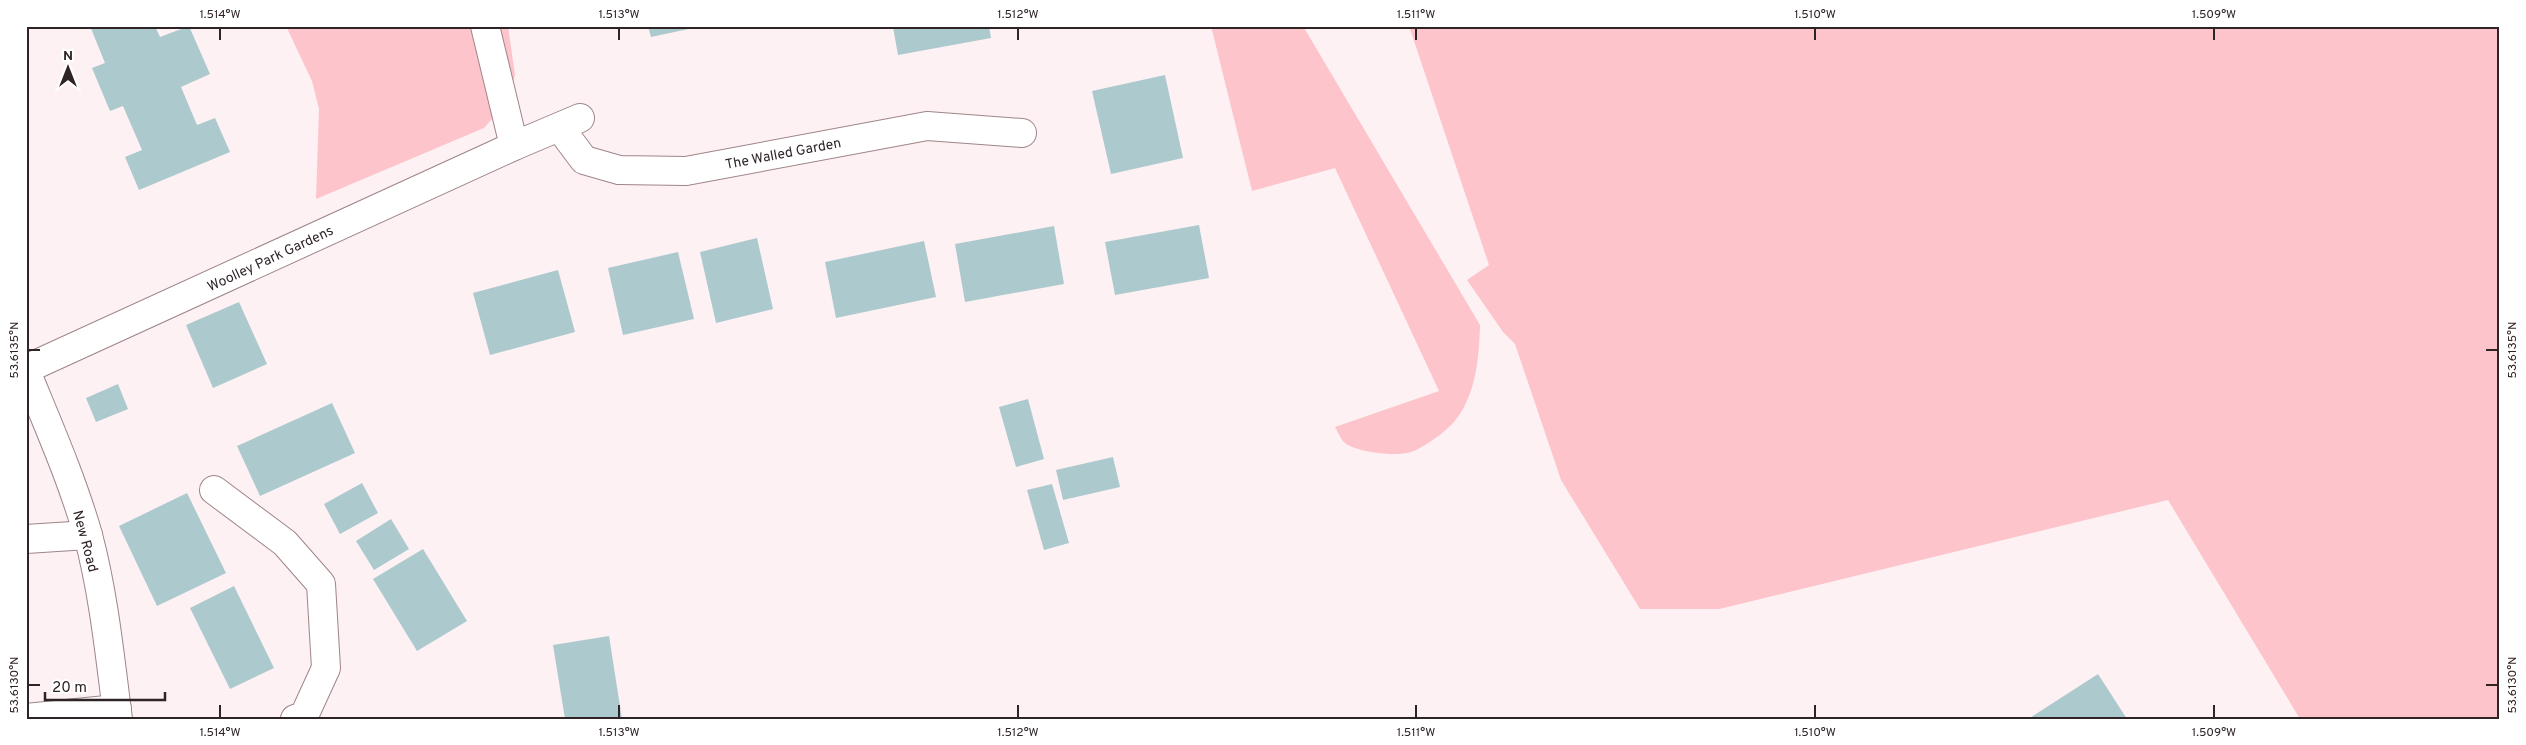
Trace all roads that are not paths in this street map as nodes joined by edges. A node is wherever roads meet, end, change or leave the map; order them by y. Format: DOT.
graph roads {
  1 [pos="485,26"];
  2 [pos="570,123"];
  3 [pos="1022,133"];
  4 [pos="514,146"];
  5 [pos="26,370"];
  6 [pos="214,490"];
  7 [pos="88,535"];
  8 [pos="26,539"];
  9 [pos="117,714"];
  10 [pos="26,718"];
  11 [pos="295,719"];
  1 -- 4 [label="street"];
  2 -- 3 [label="street, The Walled Garden"];
  2 -- 4 [label="street, Woolley Park Gardens"];
  4 -- 5 [label="street, Woolley Park Gardens"];
  5 -- 7 [label="street, New Road"];
  6 -- 11 [label="street"];
  7 -- 8 [label="street"];
  7 -- 9 [label="street, New Road"];
  9 -- 10 [label="street"];
}
